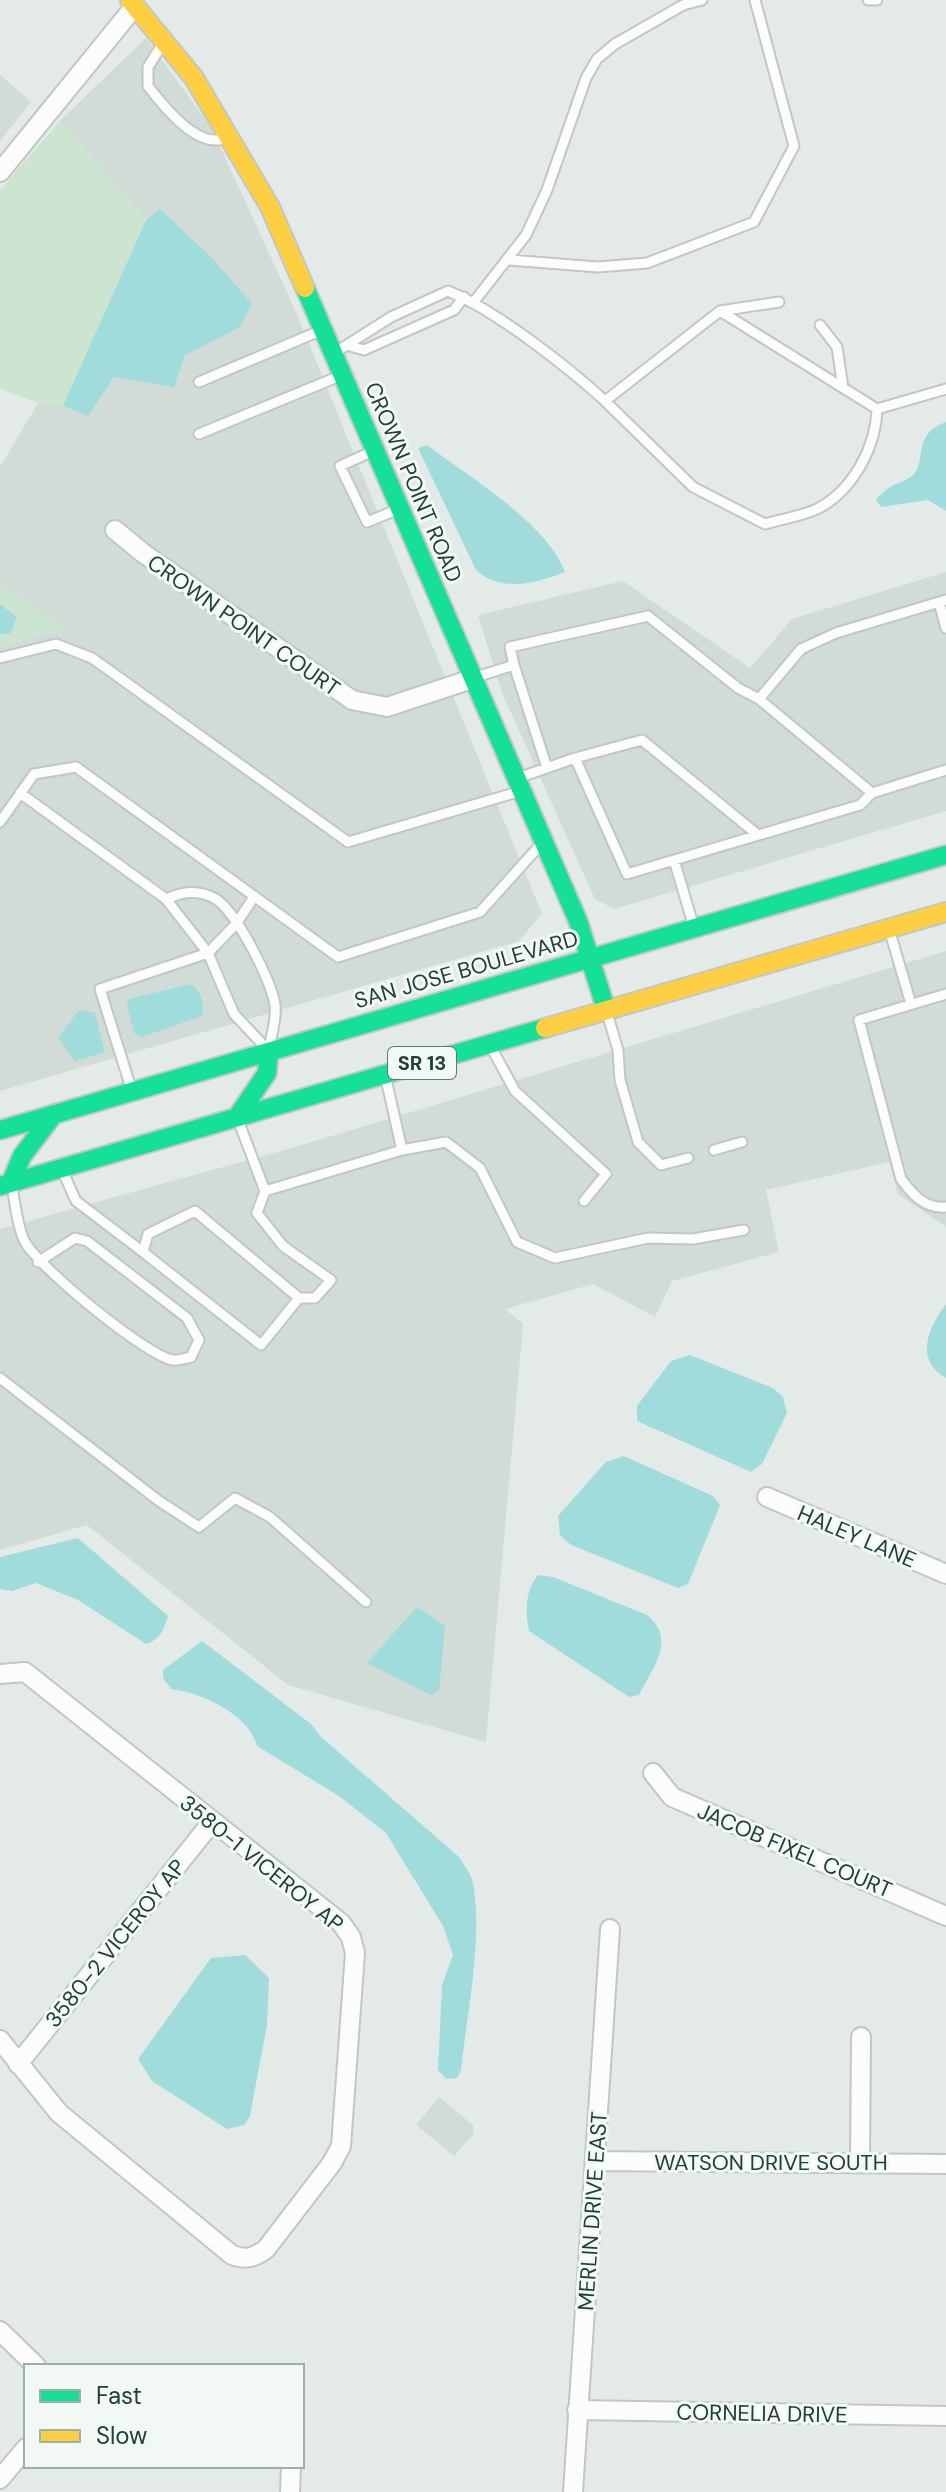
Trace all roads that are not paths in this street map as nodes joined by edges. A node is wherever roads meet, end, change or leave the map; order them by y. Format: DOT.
graph roads {
  1 [pos="702,0"];
  2 [pos="755,0"];
  3 [pos="868,0"];
  4 [pos="877,0"];
  5 [pos="132,3"];
  6 [pos="165,41"];
  7 [pos="230,135"];
  8 [pos="0,172"];
  9 [pos="509,260"];
  10 [pos="468,300"];
  11 [pos="779,302"];
  12 [pos="720,311"];
  13 [pos="820,325"];
  14 [pos="322,330"];
  15 [pos="350,346"];
  16 [pos="332,353"];
  17 [pos="342,375"];
  18 [pos="199,382"];
  19 [pos="843,388"];
  20 [pos="946,389"];
  21 [pos="605,401"];
  22 [pos="877,409"];
  23 [pos="199,434"];
  24 [pos="374,451"];
  25 [pos="399,509"];
  26 [pos="115,530"];
  27 [pos="943,601"];
  28 [pos="946,628"];
  29 [pos="0,658"];
  30 [pos="514,665"];
  31 [pos="472,679"];
  32 [pos="759,699"];
  33 [pos="575,758"];
  34 [pos="547,768"];
  35 [pos="946,770"];
  36 [pos="518,785"];
  37 [pos="20,793"];
  38 [pos="872,793"];
  39 [pos="0,822"];
  40 [pos="758,835"];
  41 [pos="544,840"];
  42 [pos="946,855"];
  43 [pos="674,860"];
  44 [pos="254,897"];
  45 [pos="166,899"];
  46 [pos="946,912"];
  47 [pos="236,924"];
  48 [pos="694,927"];
  49 [pos="889,929"];
  50 [pos="208,953"];
  51 [pos="590,958"];
  52 [pos="946,994"];
  53 [pos="911,1004"];
  54 [pos="606,1009"];
  55 [pos="489,1044"];
  56 [pos="269,1052"];
  57 [pos="385,1074"];
  58 [pos="132,1091"];
  59 [pos="54,1114"];
  60 [pos="237,1117"];
  61 [pos="0,1130"];
  62 [pos="742,1142"];
  63 [pos="402,1150"];
  64 [pos="714,1150"];
  65 [pos="688,1158"];
  66 [pos="61,1168"];
  67 [pos="6,1184"];
  68 [pos="265,1191"];
  69 [pos="584,1201"];
  70 [pos="946,1207"];
  71 [pos="744,1230"];
  72 [pos="143,1252"];
  73 [pos="38,1262"];
  74 [pos="299,1298"];
  75 [pos="0,1378"];
  76 [pos="767,1497"];
  77 [pos="946,1574"];
  78 [pos="366,1602"];
  79 [pos="0,1674"];
  80 [pos="653,1773"];
  81 [pos="212,1822"];
  82 [pos="946,1916"];
  83 [pos="610,1929"];
  84 [pos="861,2037"];
  85 [pos="0,2040"];
  86 [pos="18,2064"];
  87 [pos="596,2161"];
  88 [pos="860,2163"];
  89 [pos="946,2164"];
  90 [pos="0,2331"];
  91 [pos="34,2364"];
  92 [pos="577,2410"];
  93 [pos="946,2416"];
  94 [pos="24,2450"];
  95 [pos="291,2468"];
  96 [pos="0,2479"];
  97 [pos="290,2492"];
  98 [pos="573,2492"];
  1 -- 9 [label="lane"];
  2 -- 9 [label="lane"];
  3 -- 4 [label="lane"];
  5 -- 6 [label="main road, CROWN POINT ROAD"];
  5 -- 8 [label="street"];
  6 -- 7 [label="main road, CROWN POINT ROAD"];
  6 -- 7 [label="lane"];
  7 -- 14 [label="main road, CROWN POINT ROAD"];
  9 -- 10 [label="lane"];
  10 -- 15 [label="lane"];
  10 -- 15 [label="lane"];
  10 -- 21 [label="lane"];
  11 -- 12 [label="lane"];
  12 -- 19 [label="lane"];
  12 -- 21 [label="lane"];
  13 -- 19 [label="lane"];
  14 -- 16 [label="main road, CROWN POINT ROAD"];
  14 -- 18 [label="lane"];
  15 -- 16 [label="lane"];
  16 -- 17 [label="main road, CROWN POINT ROAD"];
  17 -- 23 [label="lane"];
  17 -- 24 [label="main road, CROWN POINT ROAD"];
  19 -- 22 [label="lane"];
  20 -- 22 [label="lane"];
  21 -- 22 [label="lane"];
  24 -- 25 [label="main road, CROWN POINT ROAD"];
  24 -- 25 [label="lane"];
  25 -- 31 [label="main road, CROWN POINT ROAD"];
  26 -- 31 [label="street, CROWN POINT COURT"];
  27 -- 28 [label="lane"];
  27 -- 32 [label="lane"];
  29 -- 36 [label="lane"];
  30 -- 31 [label="lane"];
  30 -- 32 [label="lane"];
  30 -- 34 [label="lane"];
  31 -- 36 [label="main road, CROWN POINT ROAD"];
  32 -- 38 [label="lane"];
  33 -- 34 [label="lane"];
  33 -- 40 [label="lane"];
  33 -- 43 [label="lane"];
  34 -- 36 [label="lane"];
  35 -- 38 [label="lane"];
  36 -- 41 [label="main road, CROWN POINT ROAD"];
  37 -- 39 [label="lane"];
  37 -- 44 [label="lane"];
  37 -- 45 [label="lane"];
  38 -- 40 [label="lane"];
  40 -- 43 [label="lane"];
  41 -- 44 [label="lane"];
  41 -- 51 [label="main road, CROWN POINT ROAD"];
  42 -- 48 [label="main road, SAN JOSE BOULEVARD / SR 13"];
  43 -- 48 [label="lane"];
  44 -- 47 [label="lane"];
  45 -- 47 [label="lane"];
  45 -- 50 [label="lane"];
  46 -- 49 [label="main road, SR 13"];
  47 -- 50 [label="lane"];
  47 -- 56 [label="lane"];
  48 -- 51 [label="main road, SAN JOSE BOULEVARD / SR 13"];
  49 -- 53 [label="lane"];
  49 -- 54 [label="main road, SR 13"];
  50 -- 56 [label="lane"];
  50 -- 58 [label="lane"];
  51 -- 54 [label="main road, CROWN POINT ROAD"];
  51 -- 56 [label="main road, SAN JOSE BOULEVARD / SR 13"];
  52 -- 53 [label="lane"];
  53 -- 70 [label="lane"];
  54 -- 55 [label="main road, SR 13"];
  54 -- 65 [label="lane"];
  55 -- 57 [label="main road, SR 13"];
  55 -- 69 [label="lane"];
  56 -- 58 [label="main road, SAN JOSE BOULEVARD / SR 13"];
  56 -- 60 [label="main road"];
  57 -- 60 [label="main road, SR 13"];
  57 -- 63 [label="lane"];
  58 -- 59 [label="main road, SAN JOSE BOULEVARD / SR 13"];
  59 -- 61 [label="main road, SAN JOSE BOULEVARD / SR 13"];
  59 -- 67 [label="main road"];
  60 -- 66 [label="main road, SR 13"];
  60 -- 68 [label="lane"];
  62 -- 64 [label="lane"];
  63 -- 68 [label="lane"];
  63 -- 71 [label="lane"];
  66 -- 67 [label="main road, SR 13"];
  66 -- 72 [label="lane"];
  67 -- 73 [label="lane"];
  68 -- 74 [label="lane"];
  72 -- 74 [label="lane"];
  72 -- 74 [label="lane"];
  73 -- 73 [label="lane"];
  75 -- 78 [label="lane"];
  76 -- 77 [label="street, HALEY LANE"];
  79 -- 81 [label="street, 3580-1 VICEROY AP"];
  80 -- 82 [label="street, JACOB FIXEL COURT"];
  81 -- 86 [label="street, 3580-2 VICEROY AP"];
  81 -- 86 [label="street, 3580-1 VICEROY AP"];
  83 -- 87 [label="street, MERLIN DRIVE EAST"];
  84 -- 88 [label="street"];
  85 -- 86 [label="street, 3580-1 VICEROY AP"];
  87 -- 88 [label="street, WATSON DRIVE SOUTH"];
  87 -- 92 [label="street, MERLIN DRIVE EAST"];
  88 -- 89 [label="street, WATSON DRIVE SOUTH"];
  90 -- 91 [label="street"];
  92 -- 93 [label="street, CORNELIA DRIVE"];
  92 -- 98 [label="street, MERLIN DRIVE EAST"];
  94 -- 96 [label="street"];
  95 -- 97 [label="street"];
}
